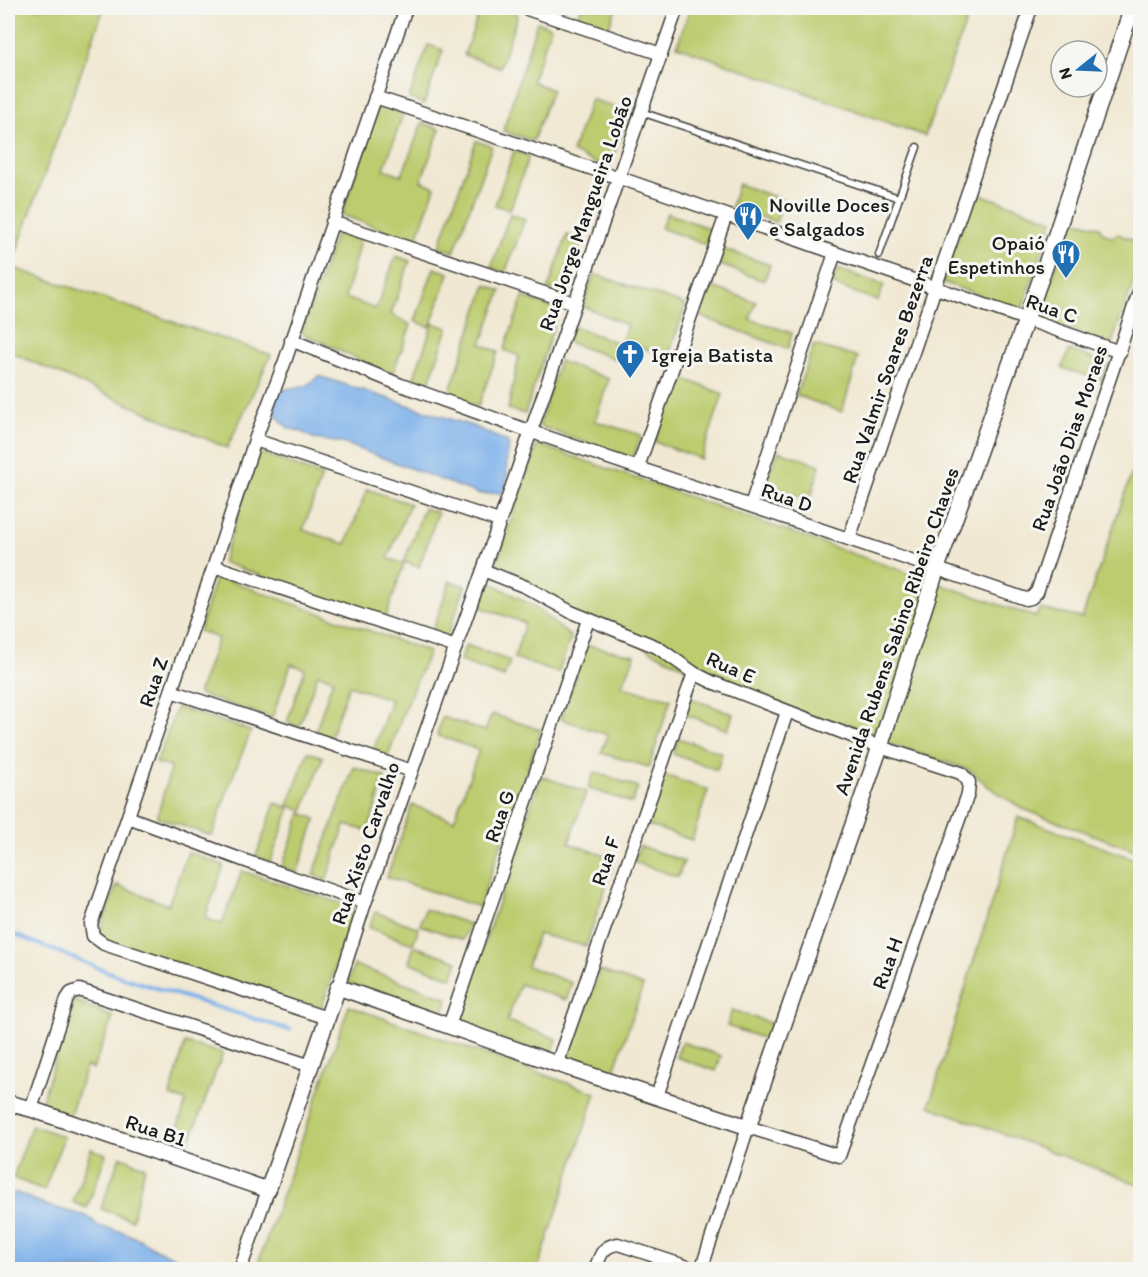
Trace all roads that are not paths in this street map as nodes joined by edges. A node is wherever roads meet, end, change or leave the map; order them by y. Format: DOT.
graph roads {
  1 [pos="406,8"];
  2 [pos="524,8"];
  3 [pos="677,8"];
  4 [pos="1031,8"];
  5 [pos="1132,8"];
  6 [pos="661,54"];
  7 [pos="375,97"];
  8 [pos="641,112"];
  9 [pos="917,147"];
  10 [pos="617,177"];
  11 [pos="899,198"];
  12 [pos="726,214"];
  13 [pos="332,222"];
  14 [pos="835,253"];
  15 [pos="879,255"];
  16 [pos="935,288"];
  17 [pos="1140,289"];
  18 [pos="574,303"];
  19 [pos="1026,319"];
  20 [pos="291,340"];
  21 [pos="1120,352"];
  22 [pos="529,431"];
  23 [pos="257,434"];
  24 [pos="638,467"];
  25 [pos="751,505"];
  26 [pos="499,521"];
  27 [pos="849,539"];
  28 [pos="214,566"];
  29 [pos="938,568"];
  30 [pos="483,570"];
  31 [pos="1031,598"];
  32 [pos="588,620"];
  33 [pos="456,647"];
  34 [pos="694,673"];
  35 [pos="171,691"];
  36 [pos="788,712"];
  37 [pos="880,747"];
  38 [pos="412,771"];
  39 [pos="969,783"];
  40 [pos="128,817"];
  41 [pos="365,903"];
  42 [pos="338,987"];
  43 [pos="327,1018"];
  44 [pos="449,1026"];
  45 [pos="557,1064"];
  46 [pos="311,1066"];
  47 [pos="657,1096"];
  48 [pos="8,1103"];
  49 [pos="32,1109"];
  50 [pos="748,1127"];
  51 [pos="268,1190"];
  52 [pos="240,1269"];
  53 [pos="595,1269"];
  54 [pos="699,1269"];
  1 -- 7 [label="street, Rua Z"];
  2 -- 6 [label="street"];
  3 -- 6 [label="street, Rua Jorge Mangueira Lobão"];
  4 -- 16 [label="street, Rua Valmir Soares Bezerra"];
  5 -- 19 [label="street, Avenida Rubens Sabino Ribeiro Chaves"];
  6 -- 8 [label="street, Rua Jorge Mangueira Lobão"];
  7 -- 10 [label="street, Rua C"];
  7 -- 13 [label="street, Rua Z"];
  8 -- 10 [label="street, Rua Jorge Mangueira Lobão"];
  8 -- 11 [label="lane"];
  9 -- 11 [label="lane"];
  10 -- 12 [label="street, Rua C"];
  10 -- 18 [label="street, Rua Jorge Mangueira Lobão"];
  11 -- 15 [label="lane"];
  12 -- 14 [label="street, Rua C"];
  12 -- 24 [label="street"];
  13 -- 18 [label="street"];
  13 -- 20 [label="street, Rua Z"];
  14 -- 16 [label="street, Rua C"];
  14 -- 25 [label="street"];
  16 -- 19 [label="street, Rua C"];
  16 -- 27 [label="street, Rua Valmir Soares Bezerra"];
  17 -- 21 [label="street, Rua João Dias Moraes"];
  18 -- 22 [label="street, Rua Jorge Mangueira Lobão"];
  19 -- 21 [label="street, Rua C"];
  19 -- 29 [label="street, Avenida Rubens Sabino Ribeiro Chaves"];
  20 -- 22 [label="street, Rua D"];
  20 -- 23 [label="street, Rua Z"];
  21 -- 31 [label="street, Rua João Dias Moraes"];
  22 -- 24 [label="street, Rua D"];
  22 -- 26 [label="street, Rua Xisto Carvalho"];
  23 -- 26 [label="street"];
  23 -- 28 [label="street, Rua Z"];
  24 -- 25 [label="street, Rua D"];
  25 -- 27 [label="street, Rua D"];
  26 -- 30 [label="street, Rua Xisto Carvalho"];
  27 -- 29 [label="street, Rua D"];
  28 -- 33 [label="street"];
  28 -- 35 [label="street, Rua Z"];
  29 -- 31 [label="street, Rua D"];
  29 -- 37 [label="street, Avenida Rubens Sabino Ribeiro Chaves"];
  30 -- 32 [label="street, Rua E"];
  30 -- 33 [label="street, Rua Xisto Carvalho"];
  32 -- 34 [label="street, Rua E"];
  32 -- 44 [label="street, Rua G"];
  33 -- 38 [label="street, Rua Xisto Carvalho"];
  34 -- 36 [label="street, Rua E"];
  34 -- 45 [label="street, Rua F"];
  35 -- 38 [label="street"];
  35 -- 40 [label="street, Rua Z"];
  36 -- 37 [label="street, Rua E"];
  36 -- 47 [label="street"];
  37 -- 39 [label="street, Rua E"];
  37 -- 50 [label="street, Avenida Rubens Sabino Ribeiro Chaves"];
  38 -- 41 [label="street, Rua Xisto Carvalho"];
  39 -- 50 [label="street, Rua H"];
  40 -- 41 [label="street"];
  40 -- 43 [label="street, Rua Z"];
  41 -- 42 [label="street, Rua Xisto Carvalho"];
  42 -- 43 [label="street, Rua Xisto Carvalho"];
  42 -- 44 [label="street"];
  43 -- 46 [label="street, Rua Xisto Carvalho"];
  44 -- 45 [label="street"];
  45 -- 47 [label="street"];
  46 -- 49 [label="street"];
  46 -- 51 [label="street, Rua Xisto Carvalho"];
  47 -- 50 [label="street"];
  48 -- 49 [label="street, Rua B1"];
  49 -- 51 [label="street, Rua B1"];
  50 -- 54 [label="street, Avenida Rubens Sabino Ribeiro Chaves"];
  51 -- 52 [label="street, Rua Xisto Carvalho"];
  53 -- 54 [label="street"];
}
